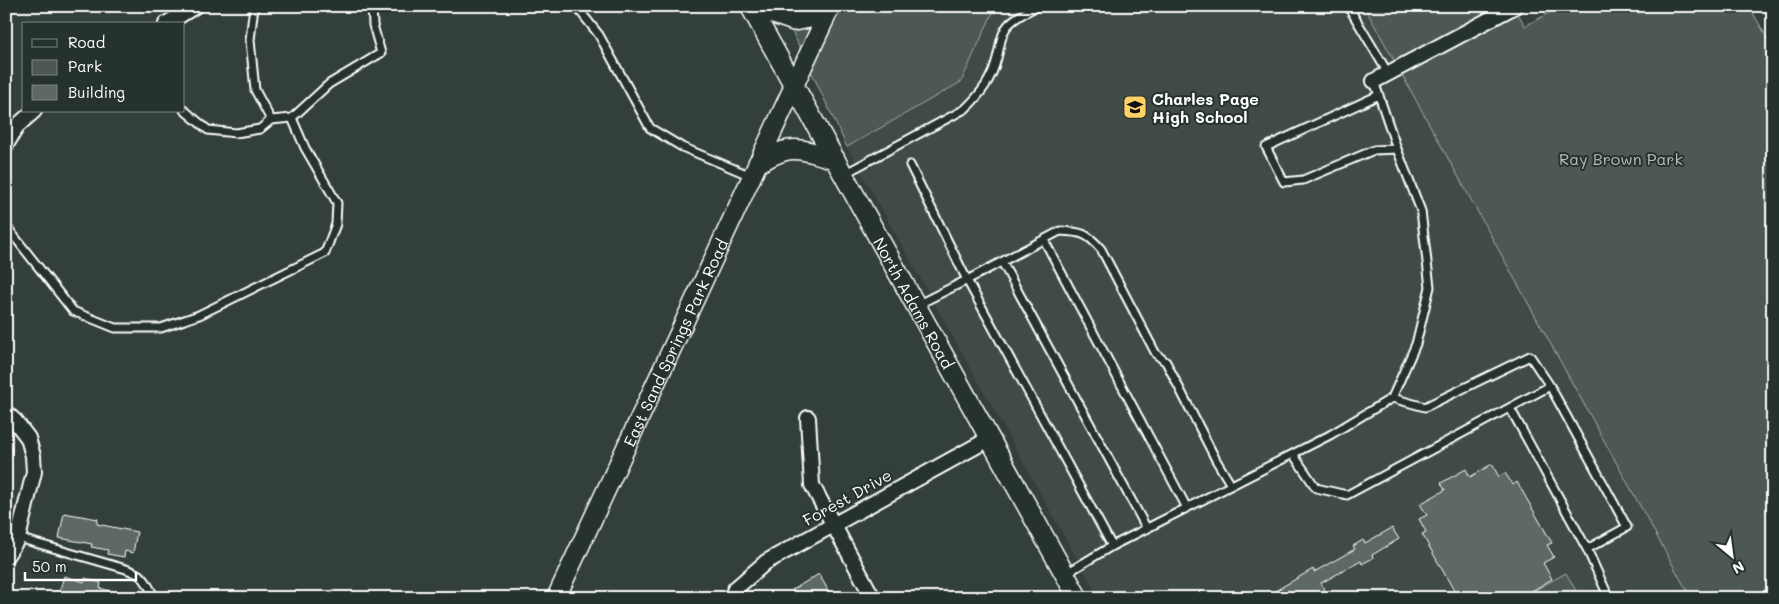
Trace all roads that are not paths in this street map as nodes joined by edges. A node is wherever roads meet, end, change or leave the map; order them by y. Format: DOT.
graph roads {
  1 [pos="195,6"];
  2 [pos="254,6"];
  3 [pos="372,6"];
  4 [pos="576,6"];
  5 [pos="751,6"];
  6 [pos="830,6"];
  7 [pos="1037,6"];
  8 [pos="1348,6"];
  9 [pos="1515,6"];
  10 [pos="172,22"];
  11 [pos="1388,73"];
  12 [pos="1374,81"];
  13 [pos="795,86"];
  14 [pos="1379,95"];
  15 [pos="185,111"];
  16 [pos="33,112"];
  17 [pos="292,118"];
  18 [pos="270,120"];
  19 [pos="6,145"];
  20 [pos="1397,149"];
  21 [pos="910,165"];
  22 [pos="839,167"];
  23 [pos="754,170"];
  24 [pos="6,226"];
  25 [pos="1044,240"];
  26 [pos="1002,262"];
  27 [pos="967,280"];
  28 [pos="915,306"];
  29 [pos="1550,386"];
  30 [pos="1392,398"];
  31 [pos="1510,408"];
  32 [pos="6,413"];
  33 [pos="808,418"];
  34 [pos="989,439"];
  35 [pos="1294,454"];
  36 [pos="1231,485"];
  37 [pos="1187,508"];
  38 [pos="832,524"];
  39 [pos="1147,528"];
  40 [pos="18,538"];
  41 [pos="1112,546"];
  42 [pos="1587,549"];
  43 [pos="6,556"];
  44 [pos="1064,574"];
  45 [pos="155,598"];
  46 [pos="556,598"];
  47 [pos="731,598"];
  48 [pos="873,598"];
  49 [pos="1078,598"];
  50 [pos="1609,598"];
  1 -- 10 [label="street"];
  2 -- 18 [label="lane"];
  3 -- 17 [label="lane"];
  4 -- 23 [label="lane"];
  5 -- 6 [label="main road"];
  5 -- 13 [label="main road, North Adams Road"];
  6 -- 13 [label="street, East Sand Springs Park Road"];
  7 -- 22 [label="lane"];
  8 -- 11 [label="lane"];
  9 -- 11 [label="street"];
  11 -- 12 [label="street"];
  12 -- 14 [label="lane"];
  13 -- 22 [label="main road, North Adams Road"];
  13 -- 23 [label="street, East Sand Springs Park Road"];
  14 -- 20 [label="lane"];
  14 -- 20 [label="lane"];
  15 -- 18 [label="lane"];
  16 -- 19 [label="street"];
  17 -- 18 [label="lane"];
  17 -- 24 [label="lane"];
  20 -- 30 [label="lane"];
  21 -- 27 [label="lane"];
  22 -- 23 [label="main road"];
  22 -- 28 [label="main road, North Adams Road"];
  23 -- 46 [label="street, East Sand Springs Park Road"];
  25 -- 26 [label="lane"];
  25 -- 36 [label="lane"];
  25 -- 37 [label="lane"];
  26 -- 27 [label="lane"];
  26 -- 39 [label="lane"];
  27 -- 28 [label="lane"];
  27 -- 41 [label="lane"];
  28 -- 34 [label="main road, North Adams Road"];
  29 -- 30 [label="lane"];
  29 -- 31 [label="lane"];
  29 -- 42 [label="lane"];
  30 -- 35 [label="lane"];
  31 -- 35 [label="lane"];
  31 -- 42 [label="lane"];
  32 -- 40 [label="street"];
  33 -- 38 [label="street"];
  34 -- 38 [label="street, Forest Drive"];
  34 -- 44 [label="main road, North Adams Road"];
  35 -- 36 [label="lane"];
  36 -- 37 [label="lane"];
  37 -- 39 [label="lane"];
  38 -- 47 [label="street, Forest Drive"];
  38 -- 48 [label="street"];
  39 -- 41 [label="lane"];
  40 -- 43 [label="street"];
  40 -- 45 [label="lane"];
  41 -- 44 [label="lane"];
  42 -- 50 [label="lane"];
  44 -- 49 [label="main road, North Adams Road"];
}
